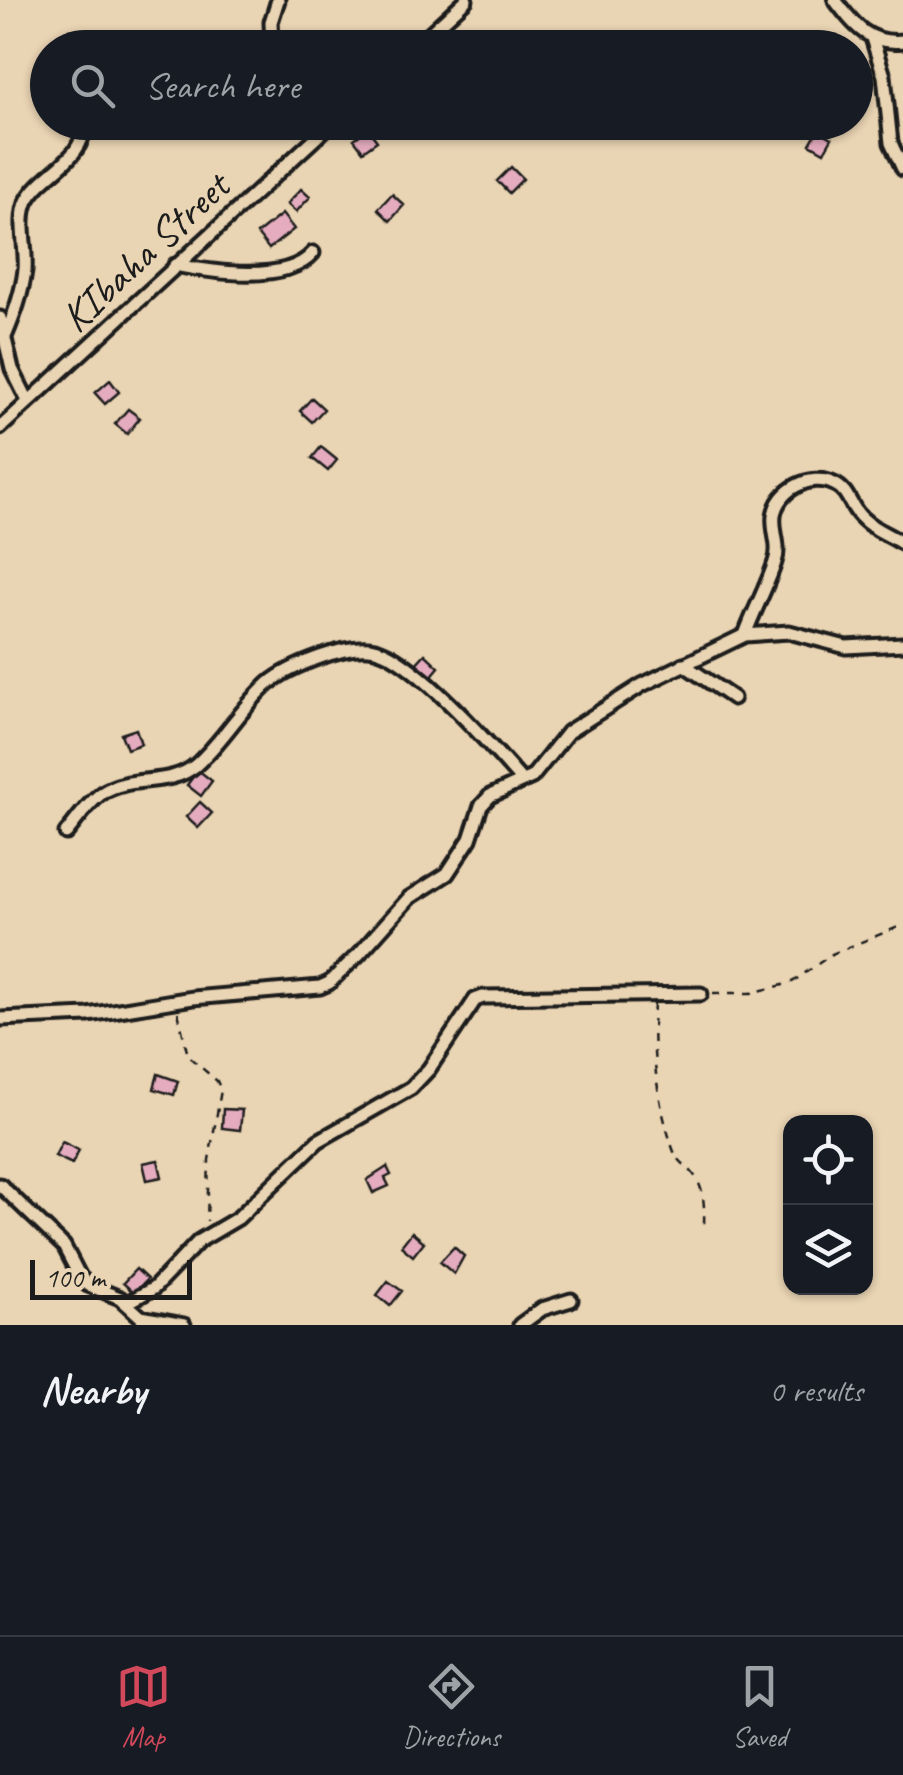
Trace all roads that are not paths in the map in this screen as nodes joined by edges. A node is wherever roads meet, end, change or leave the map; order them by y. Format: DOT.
graph roads {
  1 [pos="278,0"];
  2 [pos="466,0"];
  3 [pos="835,0"];
  4 [pos="271,30"];
  5 [pos="434,30"];
  6 [pos="860,30"];
  7 [pos="873,38"];
  8 [pos="873,41"];
  9 [pos="903,41"];
  10 [pos="79,140"];
  11 [pos="310,140"];
  12 [pos="903,169"];
  13 [pos="313,253"];
  14 [pos="175,265"];
  15 [pos="0,318"];
  16 [pos="5,336"];
  17 [pos="28,401"];
  18 [pos="0,428"];
  19 [pos="903,544"];
  20 [pos="745,634"];
  21 [pos="903,644"];
  22 [pos="683,664"];
  23 [pos="734,698"];
  24 [pos="522,781"];
  25 [pos="66,833"];
  26 [pos="701,994"];
  27 [pos="0,1019"];
  28 [pos="0,1185"];
  29 [pos="572,1300"];
  30 [pos="127,1303"];
  31 [pos="184,1325"];
  32 [pos="520,1325"];
  1 -- 4 [label="street"];
  2 -- 5 [label="street"];
  3 -- 6 [label="street"];
  7 -- 9 [label="street"];
  8 -- 12 [label="street"];
  10 -- 16 [label="street"];
  11 -- 14 [label="street, KIbaha Street"];
  13 -- 14 [label="street"];
  14 -- 17 [label="street, KIbaha Street"];
  15 -- 16 [label="street"];
  16 -- 17 [label="street"];
  17 -- 18 [label="street, KIbaha Street"];
  19 -- 20 [label="street"];
  20 -- 21 [label="street"];
  20 -- 22 [label="street"];
  22 -- 23 [label="street"];
  22 -- 24 [label="street"];
  24 -- 25 [label="street"];
  24 -- 27 [label="street"];
  26 -- 30 [label="street"];
  28 -- 30 [label="street"];
  29 -- 32 [label="street"];
  30 -- 31 [label="street"];
}
